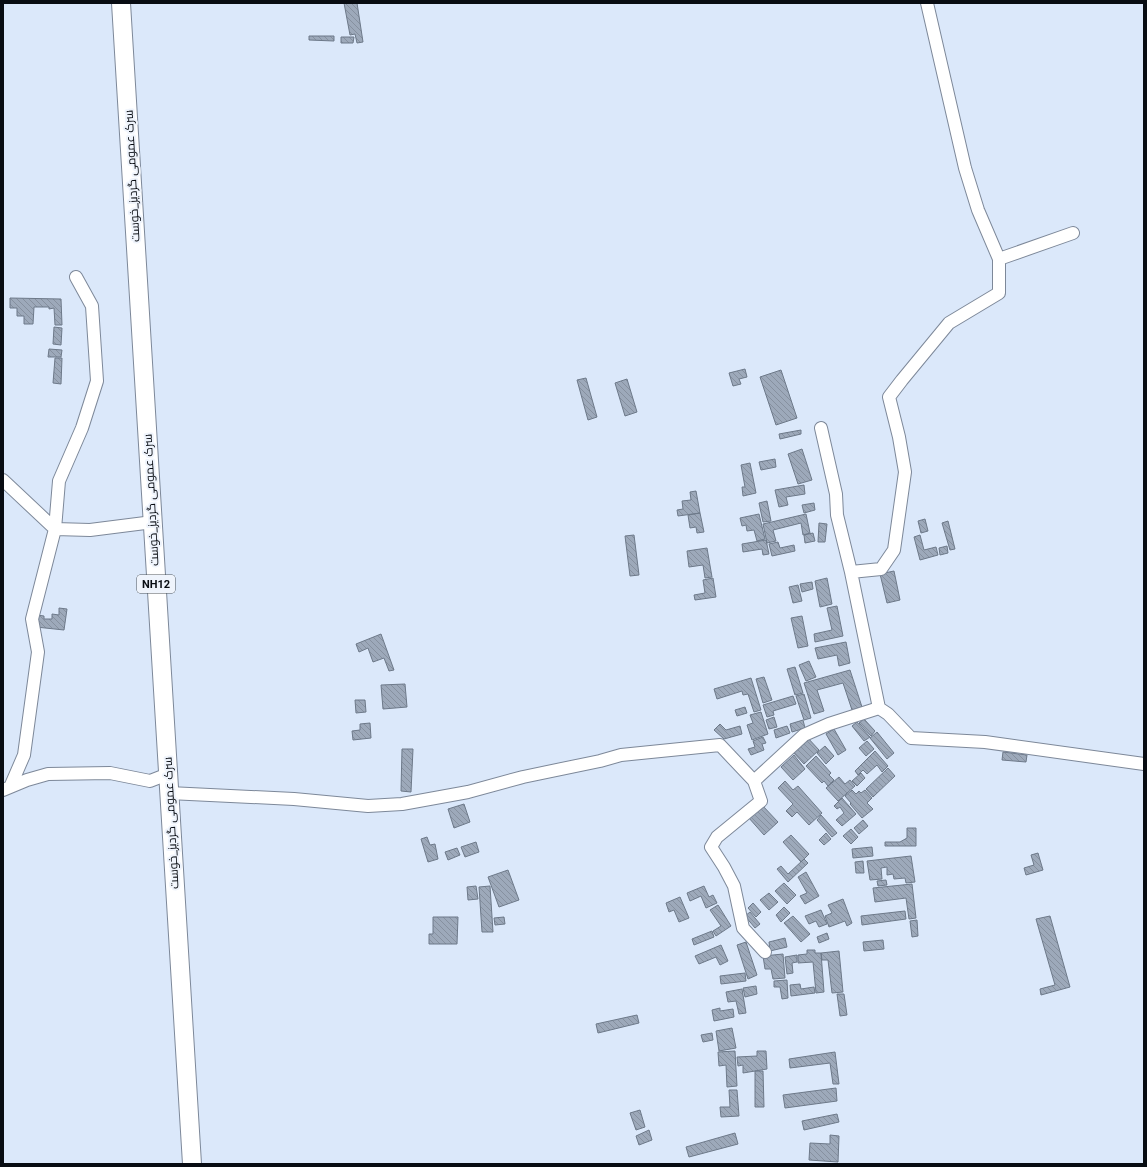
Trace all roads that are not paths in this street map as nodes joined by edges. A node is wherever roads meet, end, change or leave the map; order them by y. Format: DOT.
graph roads {
  1 [pos="122,3"];
  2 [pos="927,3"];
  3 [pos="1073,233"];
  4 [pos="999,259"];
  5 [pos="76,277"];
  6 [pos="821,428"];
  7 [pos="3,480"];
  8 [pos="153,522"];
  9 [pos="55,529"];
  10 [pos="852,572"];
  11 [pos="879,708"];
  12 [pos="1144,764"];
  13 [pos="168,774"];
  14 [pos="754,781"];
  15 [pos="7,787"];
  16 [pos="169,793"];
  17 [pos="765,952"];
  18 [pos="192,1164"];
  1 -- 8 [label="highway, سرک عمومی گردیز_خوست / NH12"];
  2 -- 4 [label="street"];
  3 -- 4 [label="street"];
  4 -- 10 [label="street"];
  5 -- 9 [label="street"];
  6 -- 10 [label="street"];
  7 -- 9 [label="street"];
  8 -- 9 [label="street"];
  8 -- 13 [label="highway, سرک عمومی گردیز_خوست / NH12"];
  9 -- 15 [label="street"];
  10 -- 11 [label="street"];
  11 -- 12 [label="street"];
  11 -- 14 [label="street"];
  13 -- 15 [label="street"];
  13 -- 16 [label="highway, سرک عمومی گردیز_خوست / NH12"];
  14 -- 16 [label="street"];
  14 -- 17 [label="street"];
  16 -- 18 [label="highway, سرک عمومی گردیز_خوست / NH12"];
}
